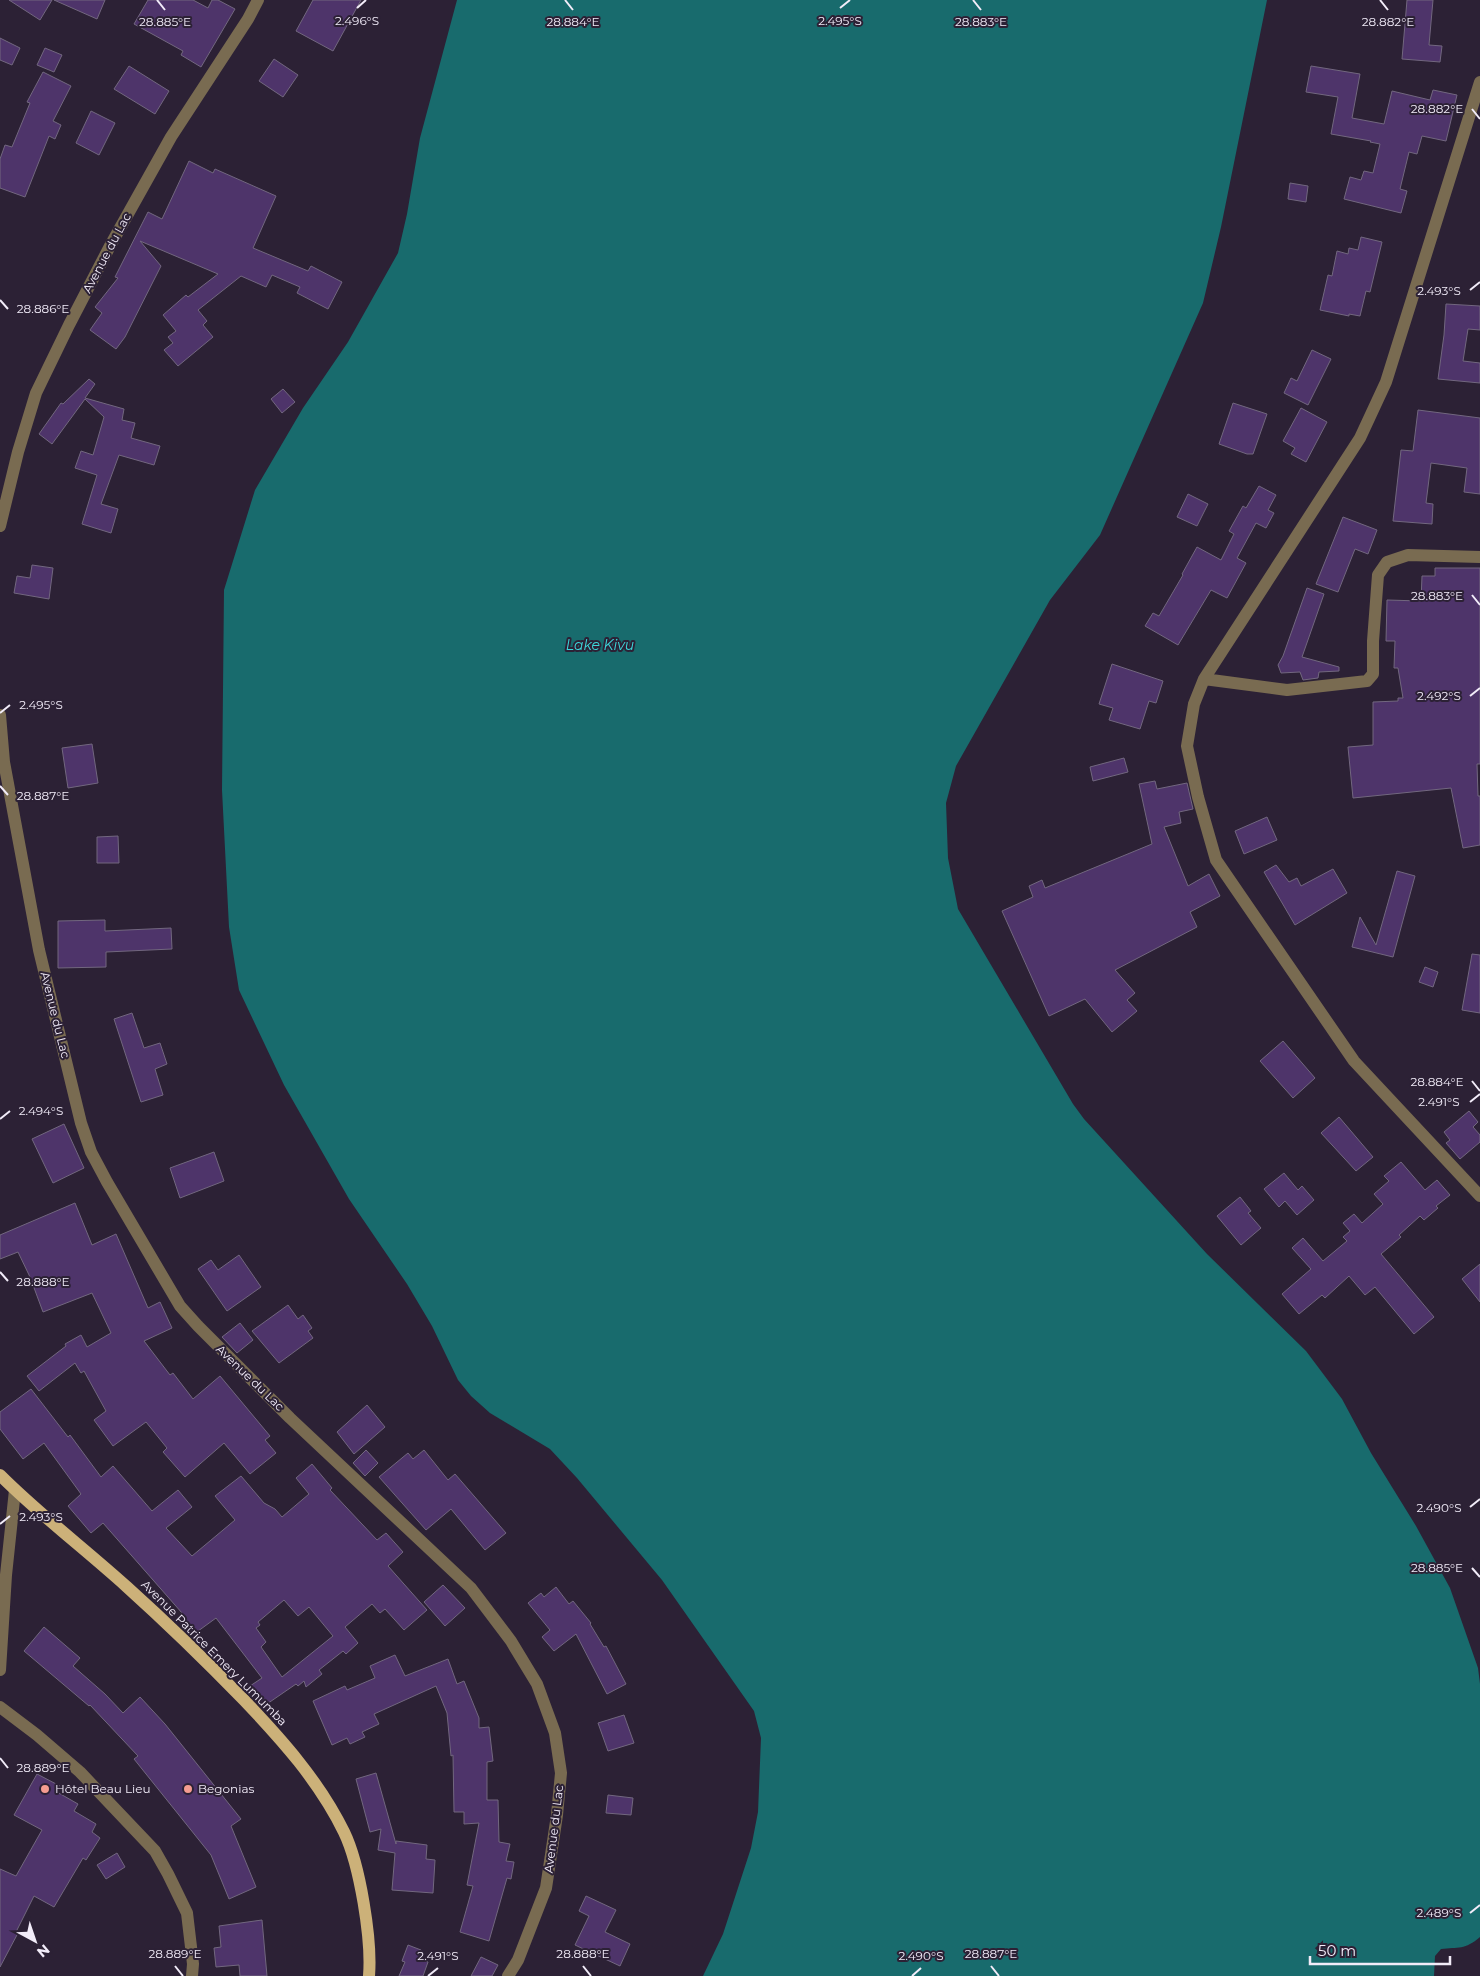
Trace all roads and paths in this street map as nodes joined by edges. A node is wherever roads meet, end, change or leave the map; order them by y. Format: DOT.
graph roads {
  1 [pos="258,0"];
  2 [pos="1480,82"];
  3 [pos="0,526"];
  4 [pos="1480,557"];
  5 [pos="1204,680"];
  6 [pos="0,715"];
  7 [pos="1480,1196"];
  8 [pos="0,1475"];
  9 [pos="15,1490"];
  10 [pos="0,1670"];
  11 [pos="0,1707"];
  12 [pos="192,1976"];
  13 [pos="370,1976"];
  14 [pos="508,1976"];
  1 -- 3 [label="street, Avenue du Lac"];
  2 -- 5 [label="street"];
  4 -- 5 [label="street"];
  5 -- 7 [label="street"];
  6 -- 14 [label="street, Avenue du Lac"];
  8 -- 9 [label="main road, Avenue Patrice Emery Lumumba"];
  9 -- 10 [label="street"];
  9 -- 13 [label="main road, Avenue Patrice Emery Lumumba"];
  11 -- 12 [label="street"];
}
